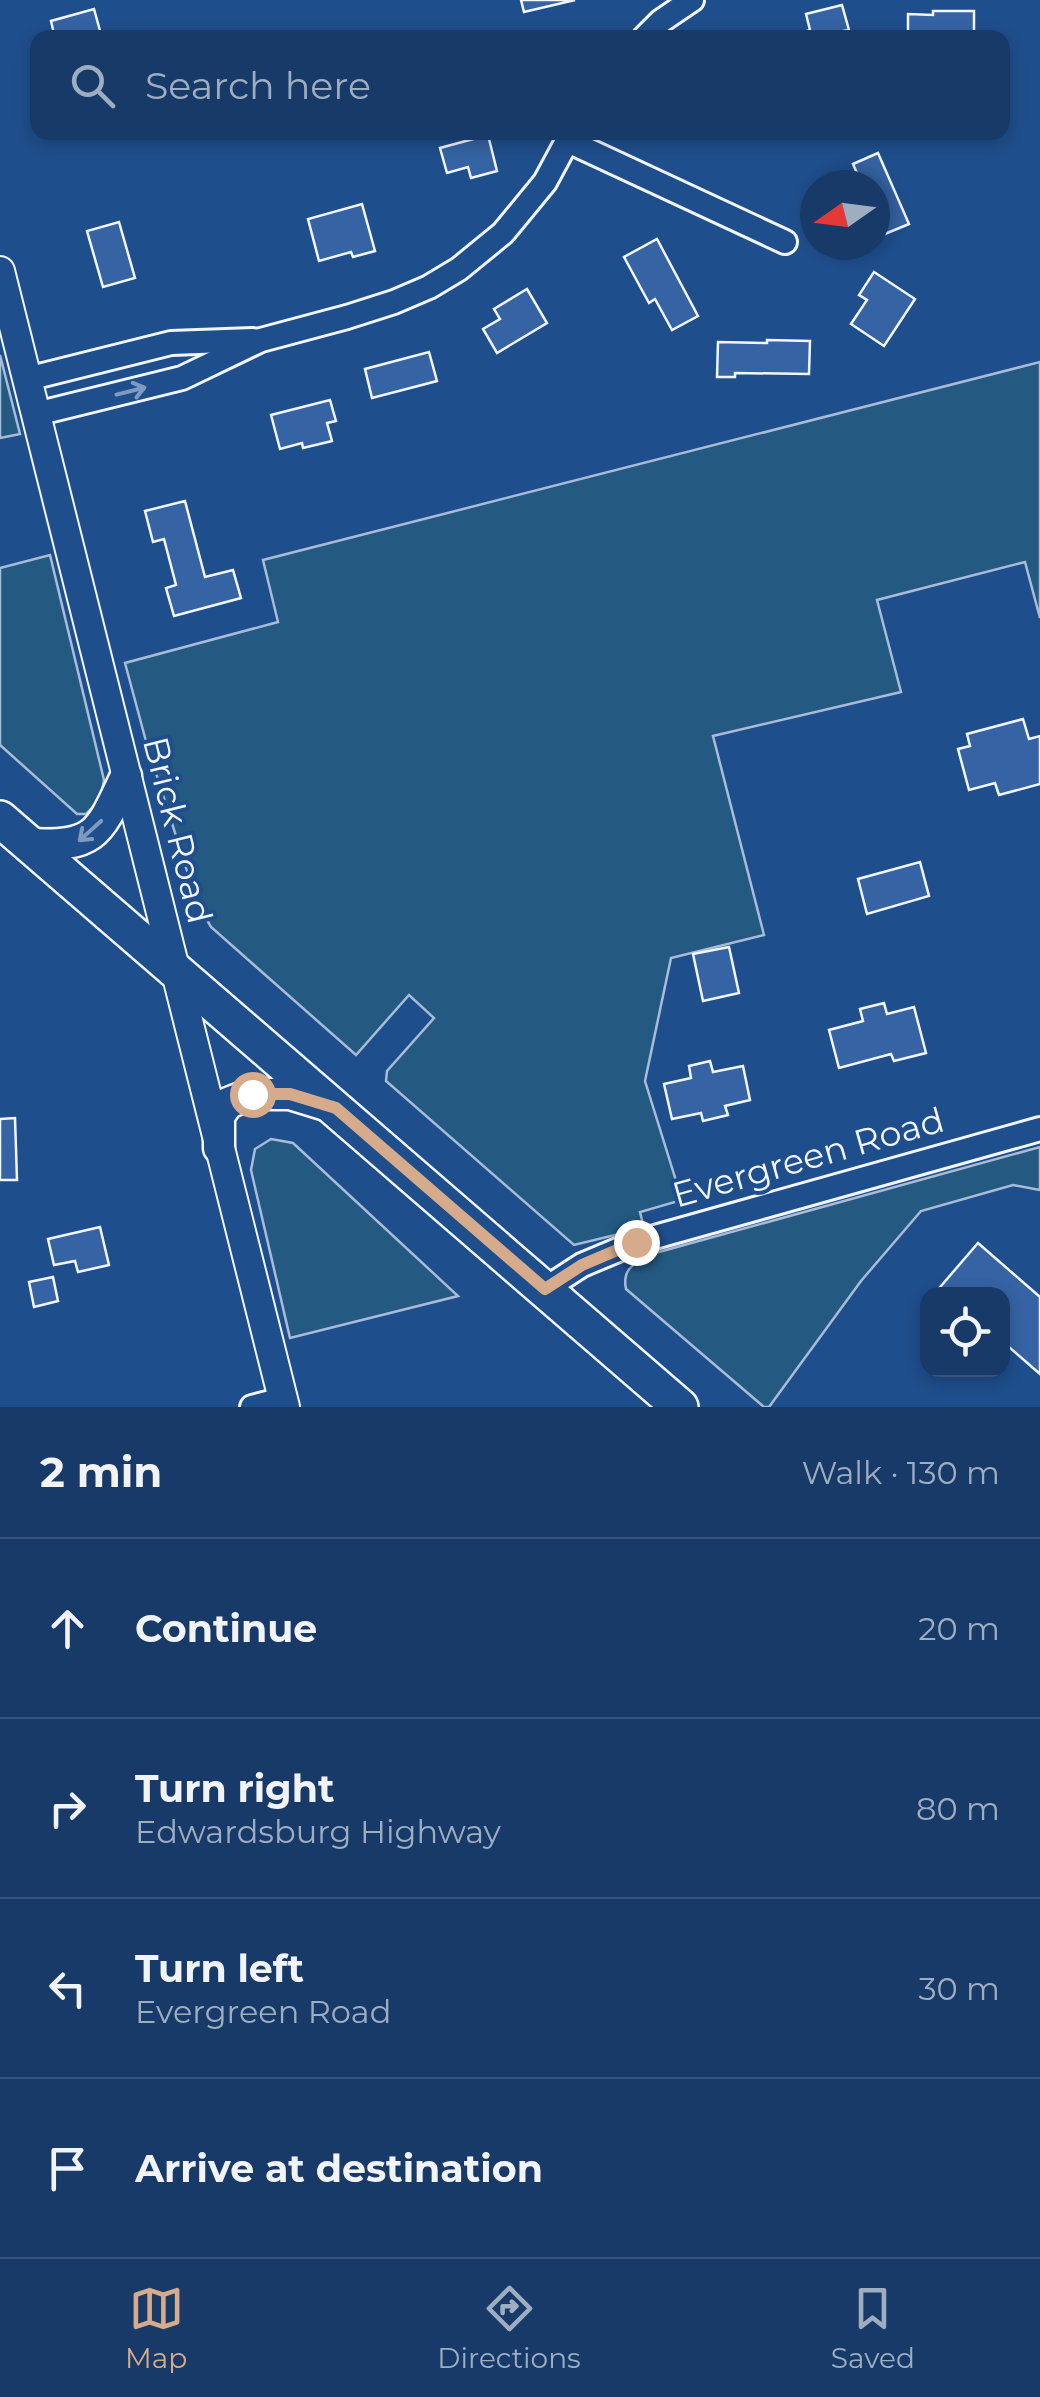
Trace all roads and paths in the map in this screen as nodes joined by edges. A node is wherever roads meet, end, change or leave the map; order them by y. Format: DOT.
graph roads {
  1 [pos="692,0"];
  2 [pos="652,30"];
  3 [pos="568,140"];
  4 [pos="576,140"];
  5 [pos="784,242"];
  6 [pos="0,271"];
  7 [pos="261,340"];
  8 [pos="28,379"];
  9 [pos="36,414"];
  10 [pos="126,776"];
  11 [pos="0,819"];
  12 [pos="29,844"];
  13 [pos="174,970"];
  14 [pos="336,1108"];
  15 [pos="1040,1129"];
  16 [pos="219,1148"];
  17 [pos="545,1289"];
  18 [pos="284,1403"];
  19 [pos="252,1407"];
  20 [pos="680,1407"];
  1 -- 2 [label="street"];
  3 -- 7 [label="street"];
  4 -- 5 [label="street"];
  6 -- 8 [label="street, Brick Road"];
  7 -- 8 [label="street"];
  9 -- 7 [label="street, one-way"];
  8 -- 9 [label="street, Brick Road"];
  9 -- 10 [label="street, Brick Road"];
  10 -- 12 [label="main road, one-way"];
  10 -- 13 [label="street, Brick Road"];
  11 -- 12 [label="main road"];
  12 -- 13 [label="main road"];
  13 -- 14 [label="main road"];
  13 -- 16 [label="street, Brick Road"];
  14 -- 16 [label="main road"];
  14 -- 17 [label="main road"];
  15 -- 17 [label="street, Evergreen Road"];
  16 -- 18 [label="street, Brick Road"];
  17 -- 20 [label="main road"];
  18 -- 19 [label="street"];
}
